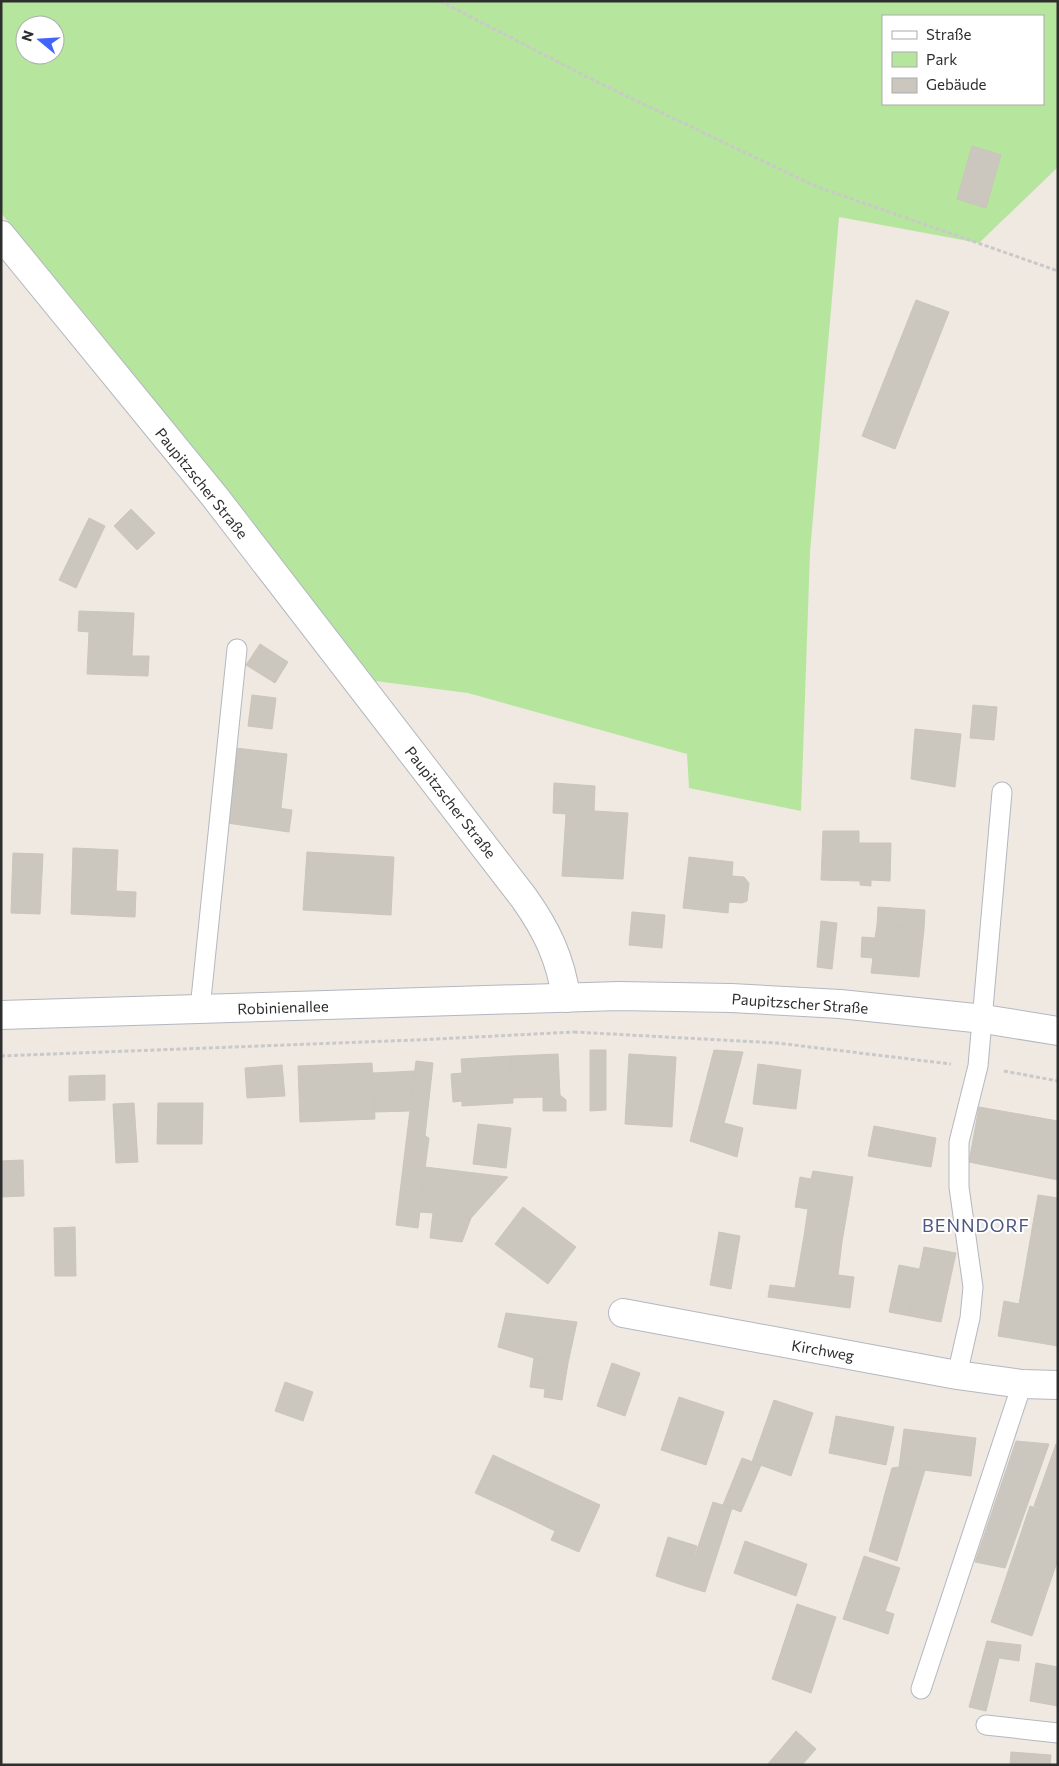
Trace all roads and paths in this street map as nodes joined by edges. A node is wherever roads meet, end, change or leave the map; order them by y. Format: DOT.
graph roads {
  1 [pos="440,1"];
  2 [pos="1,235"];
  3 [pos="1058,271"];
  4 [pos="237,649"];
  5 [pos="1002,792"];
  6 [pos="566,998"];
  7 [pos="200,1009"];
  8 [pos="1,1015"];
  9 [pos="984,1019"];
  10 [pos="1058,1031"];
  11 [pos="574,1032"];
  12 [pos="1,1056"];
  13 [pos="978,1066"];
  14 [pos="1058,1081"];
  15 [pos="623,1313"];
  16 [pos="957,1375"];
  17 [pos="1022,1384"];
  18 [pos="1058,1385"];
  19 [pos="922,1688"];
  20 [pos="986,1725"];
  21 [pos="1058,1733"];
  1 -- 3 [label="path"];
  2 -- 6 [label="street, Paupitzscher Straße"];
  4 -- 7 [label="lane"];
  5 -- 9 [label="lane"];
  6 -- 7 [label="street, Robinienallee"];
  6 -- 9 [label="street, Paupitzscher Straße"];
  6 -- 11 [label="path"];
  7 -- 8 [label="street, Robinienallee"];
  9 -- 10 [label="street, Paupitzscher Straße"];
  9 -- 13 [label="lane"];
  11 -- 12 [label="path"];
  11 -- 13 [label="path"];
  13 -- 14 [label="path"];
  13 -- 16 [label="lane"];
  15 -- 16 [label="street, Kirchweg"];
  16 -- 17 [label="street, Kirchweg"];
  17 -- 18 [label="street, Kirchweg"];
  17 -- 19 [label="lane"];
  20 -- 21 [label="lane"];
}
